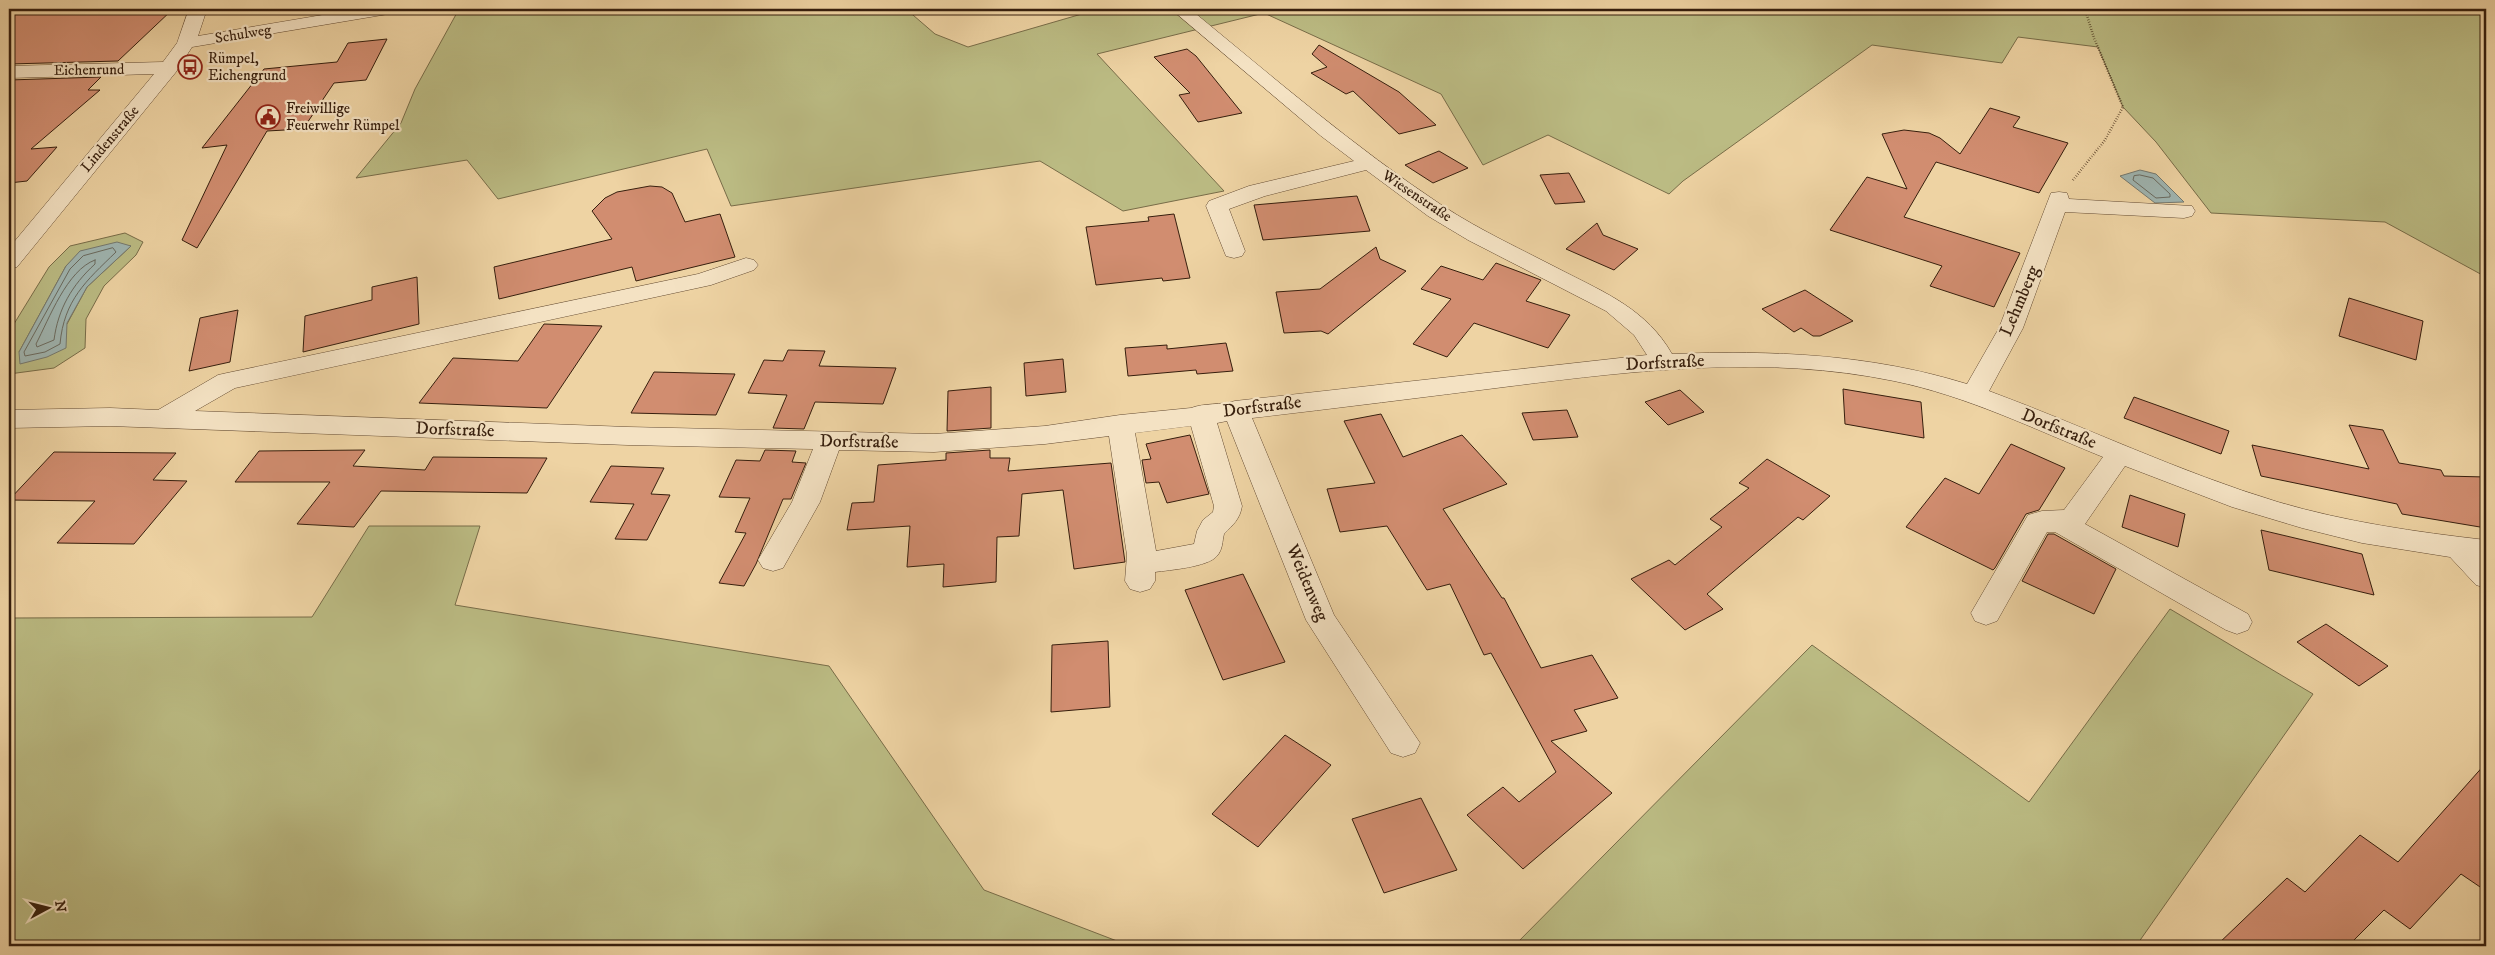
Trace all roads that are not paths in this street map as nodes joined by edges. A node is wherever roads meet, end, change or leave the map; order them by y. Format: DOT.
graph roads {
  1 [pos="198,9"];
  2 [pos="388,9"];
  3 [pos="1180,9"];
  4 [pos="186,43"];
  5 [pos="169,68"];
  6 [pos="9,72"];
  7 [pos="1369,163"];
  8 [pos="2184,211"];
  9 [pos="1234,251"];
  10 [pos="9,262"];
  11 [pos="746,265"];
  12 [pos="1663,361"];
  13 [pos="1974,394"];
  14 [pos="1235,410"];
  15 [pos="1201,414"];
  16 [pos="9,419"];
  17 [pos="163,419"];
  18 [pos="1120,424"];
  19 [pos="829,442"];
  20 [pos="2119,453"];
  21 [pos="2062,523"];
  22 [pos="2473,550"];
  23 [pos="773,560"];
  24 [pos="2486,577"];
  25 [pos="1986,613"];
  26 [pos="2237,622"];
  27 [pos="1403,743"];
  1 -- 4 [label="street, Lindenstraße"];
  2 -- 4 [label="street, Schulweg"];
  3 -- 7 [label="street, Wiesenstraße"];
  4 -- 5 [label="street, Lindenstraße"];
  5 -- 6 [label="street, Eichenrund"];
  5 -- 10 [label="street, Lindenstraße"];
  7 -- 9 [label="street"];
  7 -- 12 [label="street, Wiesenstraße"];
  8 -- 13 [label="street, Lehmberg"];
  11 -- 17 [label="street"];
  12 -- 13 [label="street, Dorfstraße"];
  12 -- 14 [label="street, Dorfstraße"];
  13 -- 20 [label="street, Dorfstraße"];
  14 -- 15 [label="street, Dorfstraße"];
  14 -- 27 [label="street, Weidenweg"];
  15 -- 18 [label="street, Dorfstraße"];
  15 -- 18 [label="street"];
  16 -- 17 [label="street, Dorfstraße"];
  17 -- 19 [label="street, Dorfstraße"];
  18 -- 19 [label="street, Dorfstraße"];
  19 -- 23 [label="street"];
  20 -- 21 [label="street"];
  20 -- 22 [label="street, Dorfstraße"];
  21 -- 25 [label="street"];
  21 -- 26 [label="street"];
  22 -- 24 [label="street"];
}
